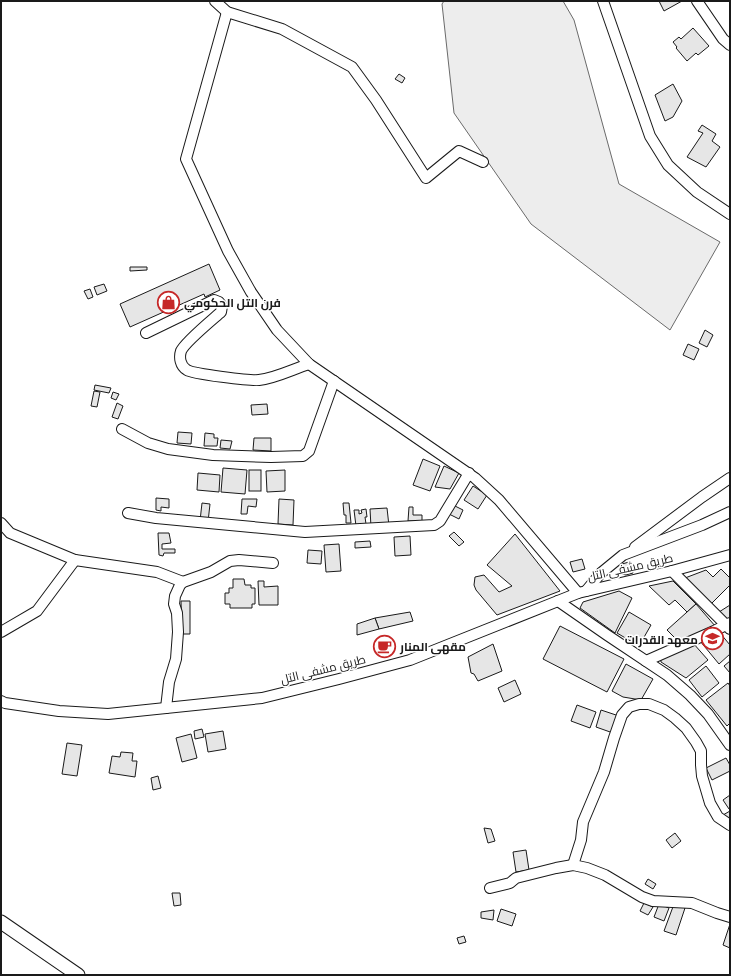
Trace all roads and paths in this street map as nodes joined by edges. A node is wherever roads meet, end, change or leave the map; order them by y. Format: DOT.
graph roads {
  1 [pos="215,1"];
  2 [pos="603,1"];
  3 [pos="697,1"];
  4 [pos="227,12"];
  5 [pos="730,45"];
  6 [pos="483,162"];
  7 [pos="730,214"];
  8 [pos="146,333"];
  9 [pos="309,364"];
  10 [pos="334,381"];
  11 [pos="122,429"];
  12 [pos="469,473"];
  13 [pos="730,478"];
  14 [pos="730,512"];
  15 [pos="128,513"];
  16 [pos="1,523"];
  17 [pos="623,555"];
  18 [pos="730,555"];
  19 [pos="75,560"];
  20 [pos="273,563"];
  21 [pos="672,571"];
  22 [pos="183,582"];
  23 [pos="582,592"];
  24 [pos="558,601"];
  25 [pos="729,625"];
  26 [pos="1,632"];
  27 [pos="646,661"];
  28 [pos="1,701"];
  29 [pos="166,708"];
  30 [pos="730,745"];
  31 [pos="730,825"];
  32 [pos="573,865"];
  33 [pos="490,888"];
  34 [pos="730,917"];
  35 [pos="1,922"];
  36 [pos="78,975"];
  1 -- 4 [label="street"];
  2 -- 7 [label="street"];
  3 -- 5 [label="street"];
  4 -- 6 [label="street"];
  4 -- 9 [label="street"];
  8 -- 9 [label="street"];
  9 -- 10 [label="street"];
  10 -- 11 [label="street"];
  10 -- 12 [label="street"];
  12 -- 15 [label="street"];
  12 -- 23 [label="street"];
  13 -- 17 [label="street"];
  14 -- 17 [label="street"];
  16 -- 19 [label="street"];
  17 -- 23 [label="street"];
  18 -- 21 [label="street, طريق مشفى التل"];
  19 -- 22 [label="street"];
  19 -- 26 [label="street"];
  20 -- 22 [label="street"];
  21 -- 23 [label="street, طريق مشفى التل"];
  21 -- 25 [label="street"];
  22 -- 29 [label="street"];
  23 -- 24 [label="street, طريق مشفى التل"];
  24 -- 27 [label="street"];
  24 -- 29 [label="street, طريق مشفى التل"];
  25 -- 27 [label="street"];
  27 -- 30 [label="street"];
  28 -- 29 [label="street, طريق مشفى التل"];
  31 -- 32 [label="street"];
  32 -- 33 [label="street"];
  32 -- 34 [label="street"];
  35 -- 36 [label="main road"];
}
